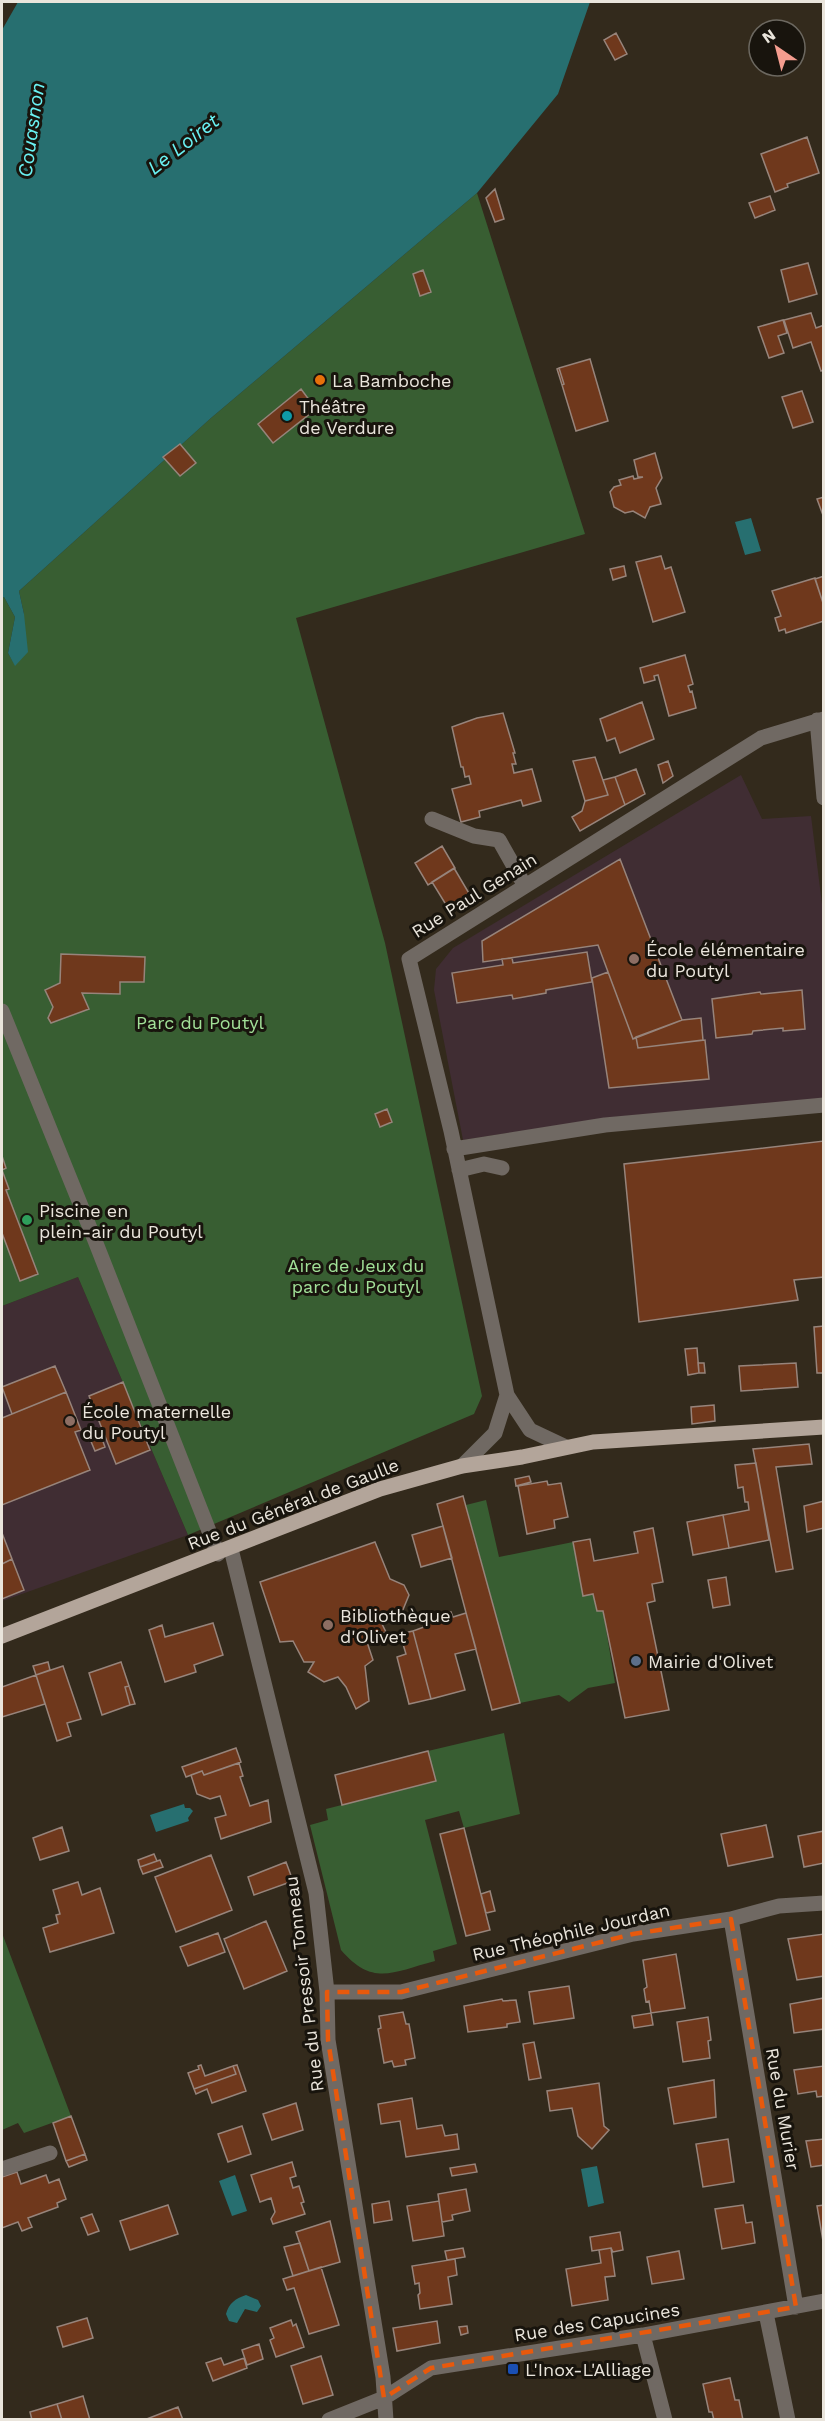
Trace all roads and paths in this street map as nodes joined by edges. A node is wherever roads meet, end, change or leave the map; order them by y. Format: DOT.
graph roads {
  1 [pos="820,719"];
  2 [pos="824,798"];
  3 [pos="432,819"];
  4 [pos="525,886"];
  5 [pos="2,1011"];
  6 [pos="824,1105"];
  7 [pos="454,1149"];
  8 [pos="502,1168"];
  9 [pos="459,1170"];
  10 [pos="507,1395"];
  11 [pos="824,1427"];
  12 [pos="566,1447"];
  13 [pos="462,1466"];
  14 [pos="225,1551"];
  15 [pos="2,1636"];
  16 [pos="824,1903"];
  17 [pos="731,1919"];
  18 [pos="327,1992"];
  19 [pos="50,2152"];
  20 [pos="2,2169"];
  21 [pos="824,2301"];
  22 [pos="796,2307"];
  23 [pos="766,2313"];
  24 [pos="643,2335"];
  25 [pos="384,2398"];
  26 [pos="329,2420"];
  27 [pos="386,2420"];
  28 [pos="665,2420"];
  29 [pos="788,2420"];
  1 -- 2 [label="street"];
  1 -- 4 [label="street, Rue Paul Genain"];
  3 -- 4 [label="street"];
  4 -- 7 [label="street, Rue Paul Genain"];
  5 -- 14 [label="street, Rue du Pressoir Tonneau"];
  6 -- 7 [label="street"];
  7 -- 9 [label="street, Rue Paul Genain"];
  8 -- 9 [label="street"];
  9 -- 10 [label="street, Rue Paul Genain"];
  10 -- 12 [label="street, Rue Paul Genain"];
  10 -- 13 [label="street, Rue Paul Genain"];
  11 -- 12 [label="main road, Rue du Général de Gaulle"];
  12 -- 13 [label="main road, Rue du Général de Gaulle"];
  13 -- 14 [label="main road, Rue du Général de Gaulle"];
  14 -- 15 [label="main road, Rue du Général de Gaulle"];
  14 -- 18 [label="street, Rue du Pressoir Tonneau"];
  16 -- 17 [label="street, Rue Théophile Jourdan"];
  17 -- 18 [label="street, Rue Théophile Jourdan"];
  17 -- 22 [label="street, Rue du Murier"];
  18 -- 25 [label="street, Rue du Pressoir Tonneau"];
  19 -- 20 [label="street"];
  21 -- 22 [label="street, Rue des Capucines"];
  22 -- 23 [label="street, Rue des Capucines"];
  23 -- 24 [label="street, Rue des Capucines"];
  23 -- 29 [label="street"];
  24 -- 25 [label="street, Rue des Capucines"];
  24 -- 28 [label="street"];
  25 -- 26 [label="street, Rue des Capucines"];
  25 -- 27 [label="street, Rue du Pressoir Tonneau"];
}
